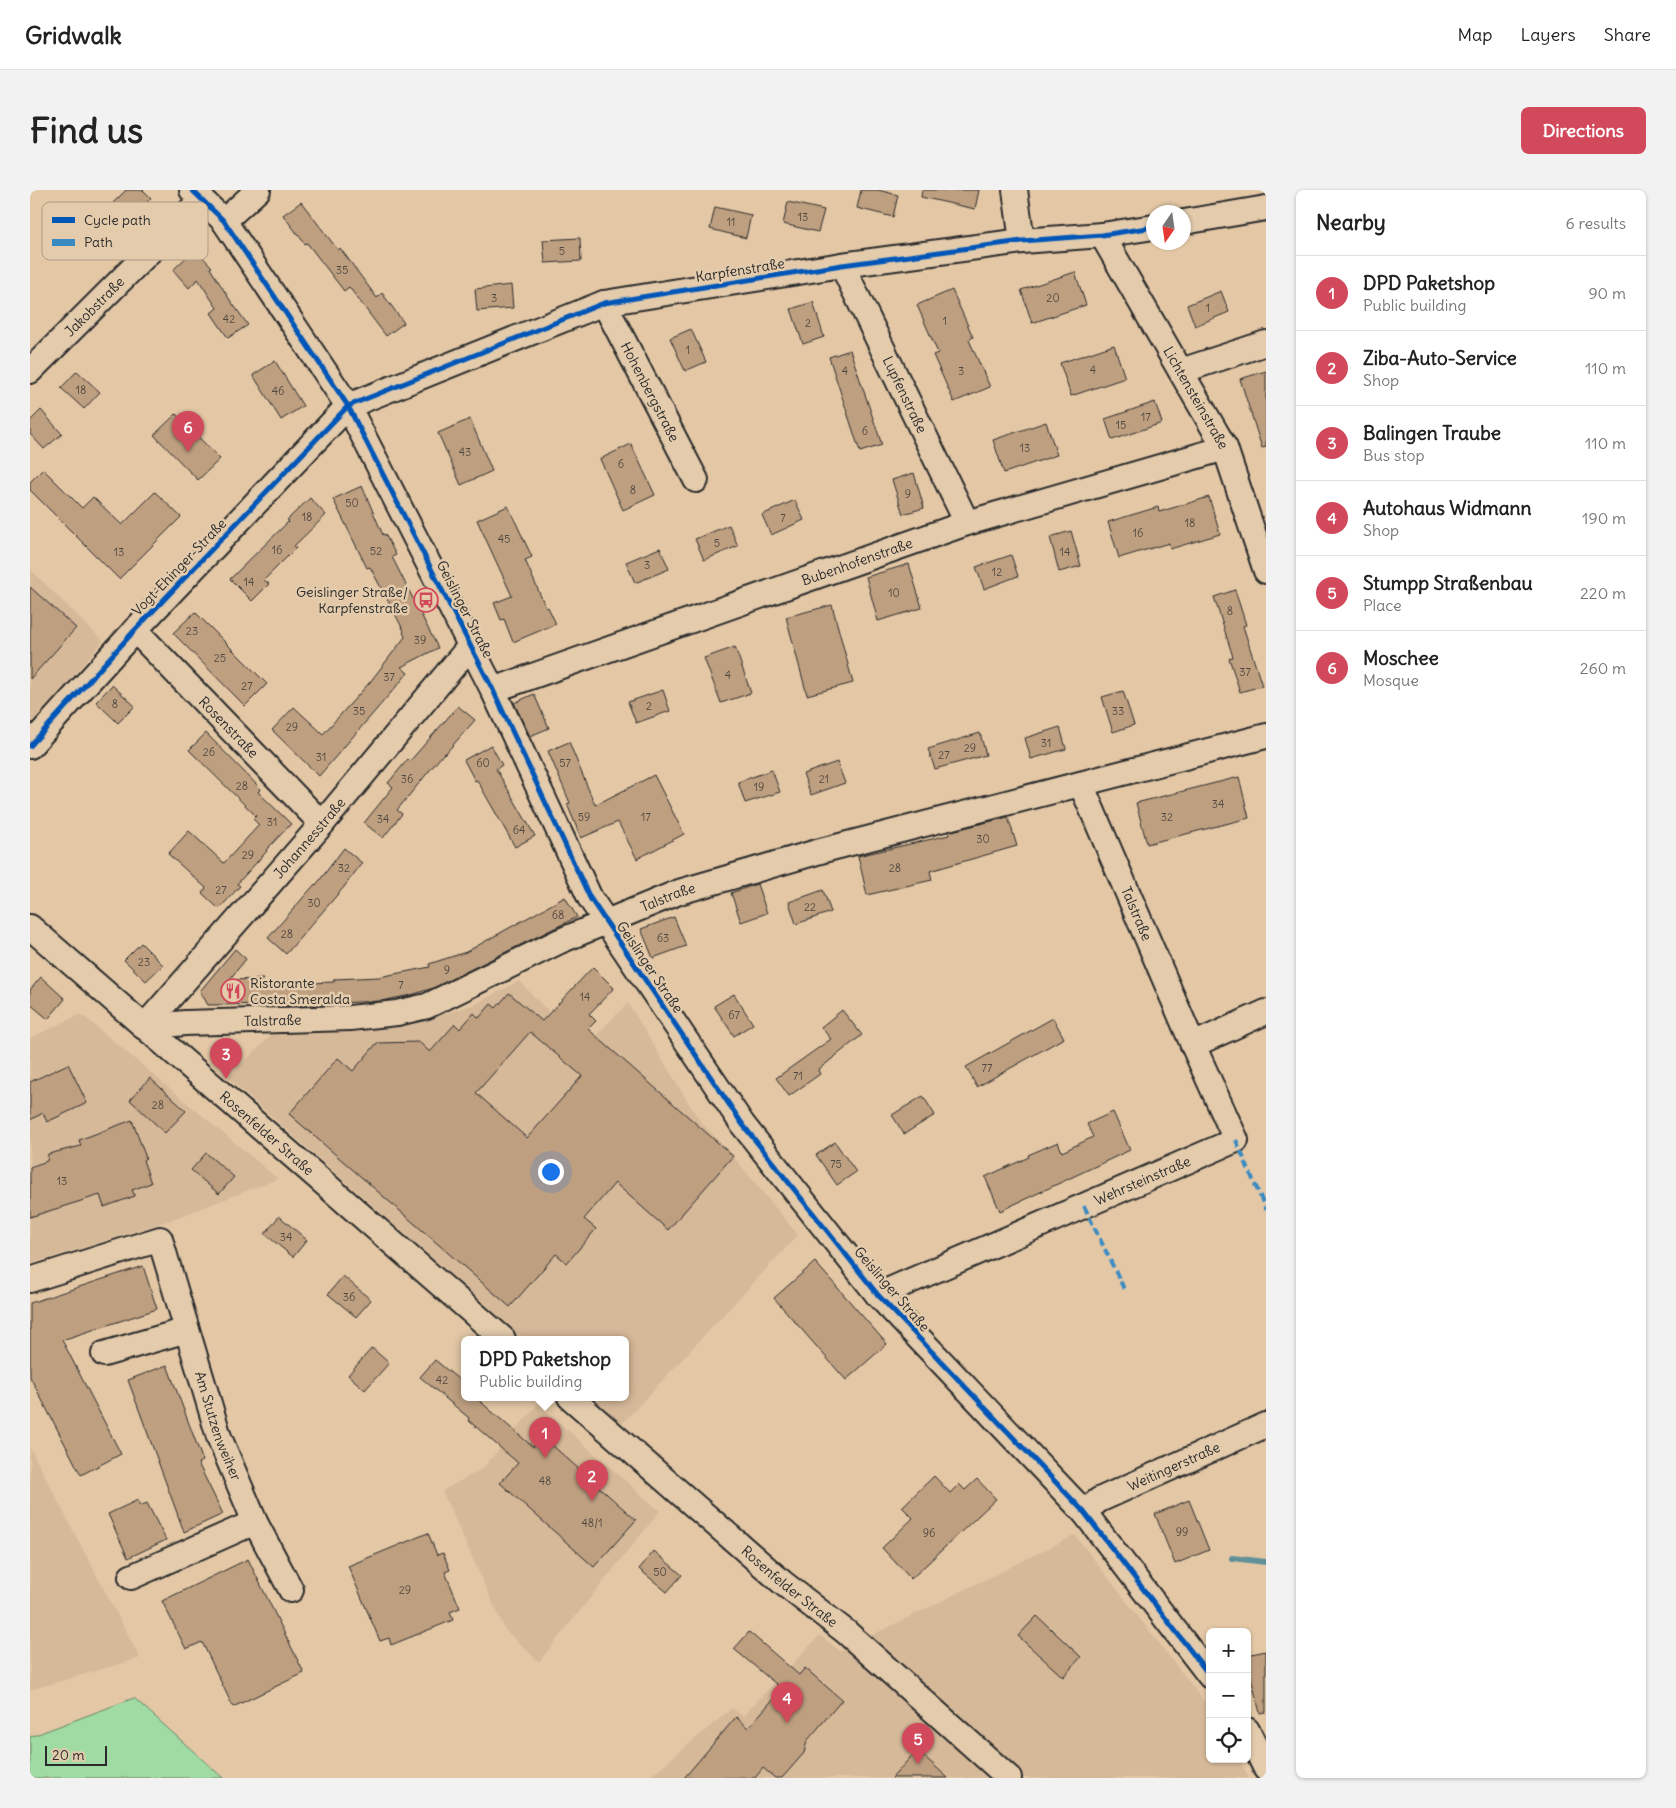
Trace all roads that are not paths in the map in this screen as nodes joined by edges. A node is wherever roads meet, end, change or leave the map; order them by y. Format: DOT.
graph roads {
  1 [pos="258,190"];
  2 [pos="1015,190"];
  3 [pos="208,205"];
  4 [pos="1266,208"];
  5 [pos="224,221"];
  6 [pos="1191,221"];
  7 [pos="1146,228"];
  8 [pos="1102,235"];
  9 [pos="1022,240"];
  10 [pos="135,260"];
  11 [pos="842,265"];
  12 [pos="604,302"];
  13 [pos="1266,343"];
  14 [pos="1181,370"];
  15 [pos="30,372"];
  16 [pos="348,406"];
  17 [pos="1226,448"];
  18 [pos="696,480"];
  19 [pos="967,523"];
  20 [pos="1266,571"];
  21 [pos="135,630"];
  22 [pos="471,645"];
  23 [pos="493,690"];
  24 [pos="1266,736"];
  25 [pos="30,746"];
  26 [pos="1081,784"];
  27 [pos="322,824"];
  28 [pos="606,922"];
  29 [pos="30,927"];
  30 [pos="1266,1012"];
  31 [pos="144,1027"];
  32 [pos="1193,1045"];
  33 [pos="30,1280"];
  34 [pos="878,1295"];
  35 [pos="187,1330"];
  36 [pos="500,1336"];
  37 [pos="104,1354"];
  38 [pos="575,1401"];
  39 [pos="1266,1425"];
  40 [pos="1084,1512"];
  41 [pos="254,1522"];
  42 [pos="131,1577"];
  43 [pos="291,1590"];
  44 [pos="1208,1673"];
  45 [pos="1251,1738"];
  46 [pos="1266,1769"];
  47 [pos="1009,1778"];
  1 -- 5 [label="street"];
  2 -- 9 [label="street"];
  3 -- 5 [label="street, Geislinger Straße"];
  4 -- 6 [label="street"];
  5 -- 16 [label="street, Geislinger Straße"];
  7 -- 8 [label="street, Karpfenstraße"];
  8 -- 9 [label="street, Karpfenstraße"];
  8 -- 14 [label="street, Lichtensteinstraße"];
  9 -- 11 [label="street, Karpfenstraße"];
  10 -- 15 [label="street, Jakobstraße"];
  11 -- 12 [label="street, Karpfenstraße"];
  11 -- 19 [label="street, Lupfenstraße"];
  12 -- 16 [label="street, Karpfenstraße"];
  12 -- 18 [label="street, Hohenbergstraße"];
  13 -- 14 [label="street"];
  14 -- 17 [label="street, Lichtensteinstraße"];
  16 -- 21 [label="street, Vogt-Ehinger-Straße"];
  16 -- 22 [label="street, Geislinger Straße"];
  17 -- 19 [label="street, Bubenhofenstraße"];
  17 -- 20 [label="street, Lichtensteinstraße"];
  19 -- 23 [label="street, Bubenhofenstraße"];
  21 -- 25 [label="street, Vogt-Ehinger-Straße"];
  21 -- 27 [label="street, Rosenstraße"];
  22 -- 23 [label="street, Geislinger Straße"];
  22 -- 27 [label="street, Johannesstraße"];
  23 -- 28 [label="street, Geislinger Straße"];
  24 -- 26 [label="street, Talstraße"];
  26 -- 28 [label="street, Talstraße"];
  26 -- 32 [label="street, Talstraße"];
  27 -- 31 [label="street, Johannesstraße"];
  28 -- 31 [label="street, Talstraße"];
  28 -- 34 [label="street, Geislinger Straße"];
  29 -- 31 [label="street, Rosenfelder Straße"];
  30 -- 32 [label="street"];
  31 -- 36 [label="street, Rosenfelder Straße"];
  32 -- 34 [label="street, Wehrsteinstraße"];
  33 -- 35 [label="street, Am Stutzenweiher"];
  34 -- 40 [label="street, Geislinger Straße"];
  35 -- 37 [label="street"];
  35 -- 41 [label="street, Am Stutzenweiher"];
  38 -- 47 [label="street, Rosenfelder Straße"];
  39 -- 40 [label="street, Weitingerstraße"];
  40 -- 44 [label="street, Geislinger Straße"];
  41 -- 42 [label="street"];
  41 -- 43 [label="street, Am Stutzenweiher"];
  45 -- 46 [label="street"];
}
